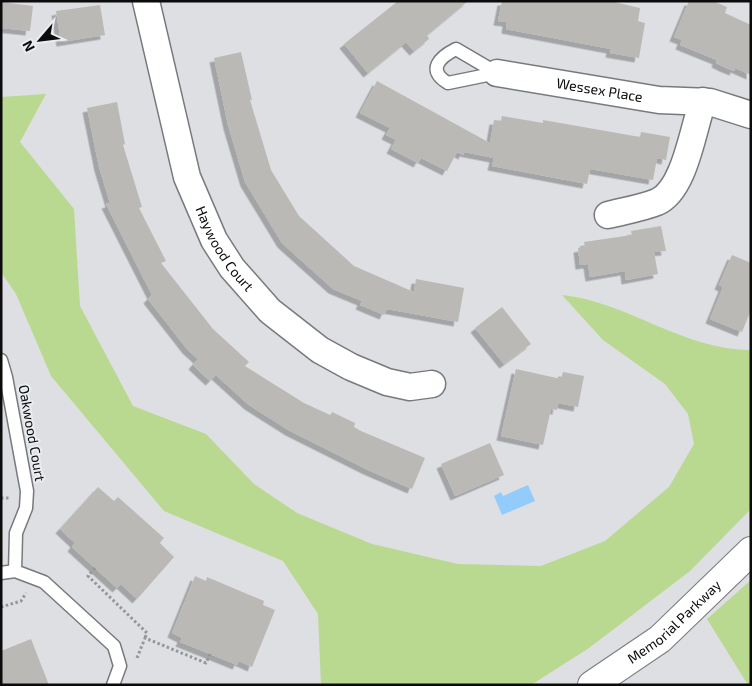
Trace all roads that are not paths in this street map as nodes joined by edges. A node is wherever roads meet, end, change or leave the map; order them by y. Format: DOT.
graph roads {
  1 [pos="146,1"];
  2 [pos="497,73"];
  3 [pos="703,101"];
  4 [pos="751,115"];
  5 [pos="608,215"];
  6 [pos="1,360"];
  7 [pos="432,384"];
  8 [pos="751,551"];
  9 [pos="15,571"];
  10 [pos="1,574"];
  11 [pos="113,685"];
  12 [pos="592,685"];
  1 -- 7 [label="street, Haywood Court"];
  2 -- 3 [label="street, Wessex Place"];
  3 -- 4 [label="street, Wessex Place"];
  3 -- 5 [label="street"];
  6 -- 9 [label="lane, Oakwood Court"];
  8 -- 12 [label="main road, Memorial Parkway"];
  9 -- 10 [label="lane"];
  9 -- 11 [label="lane"];
}
